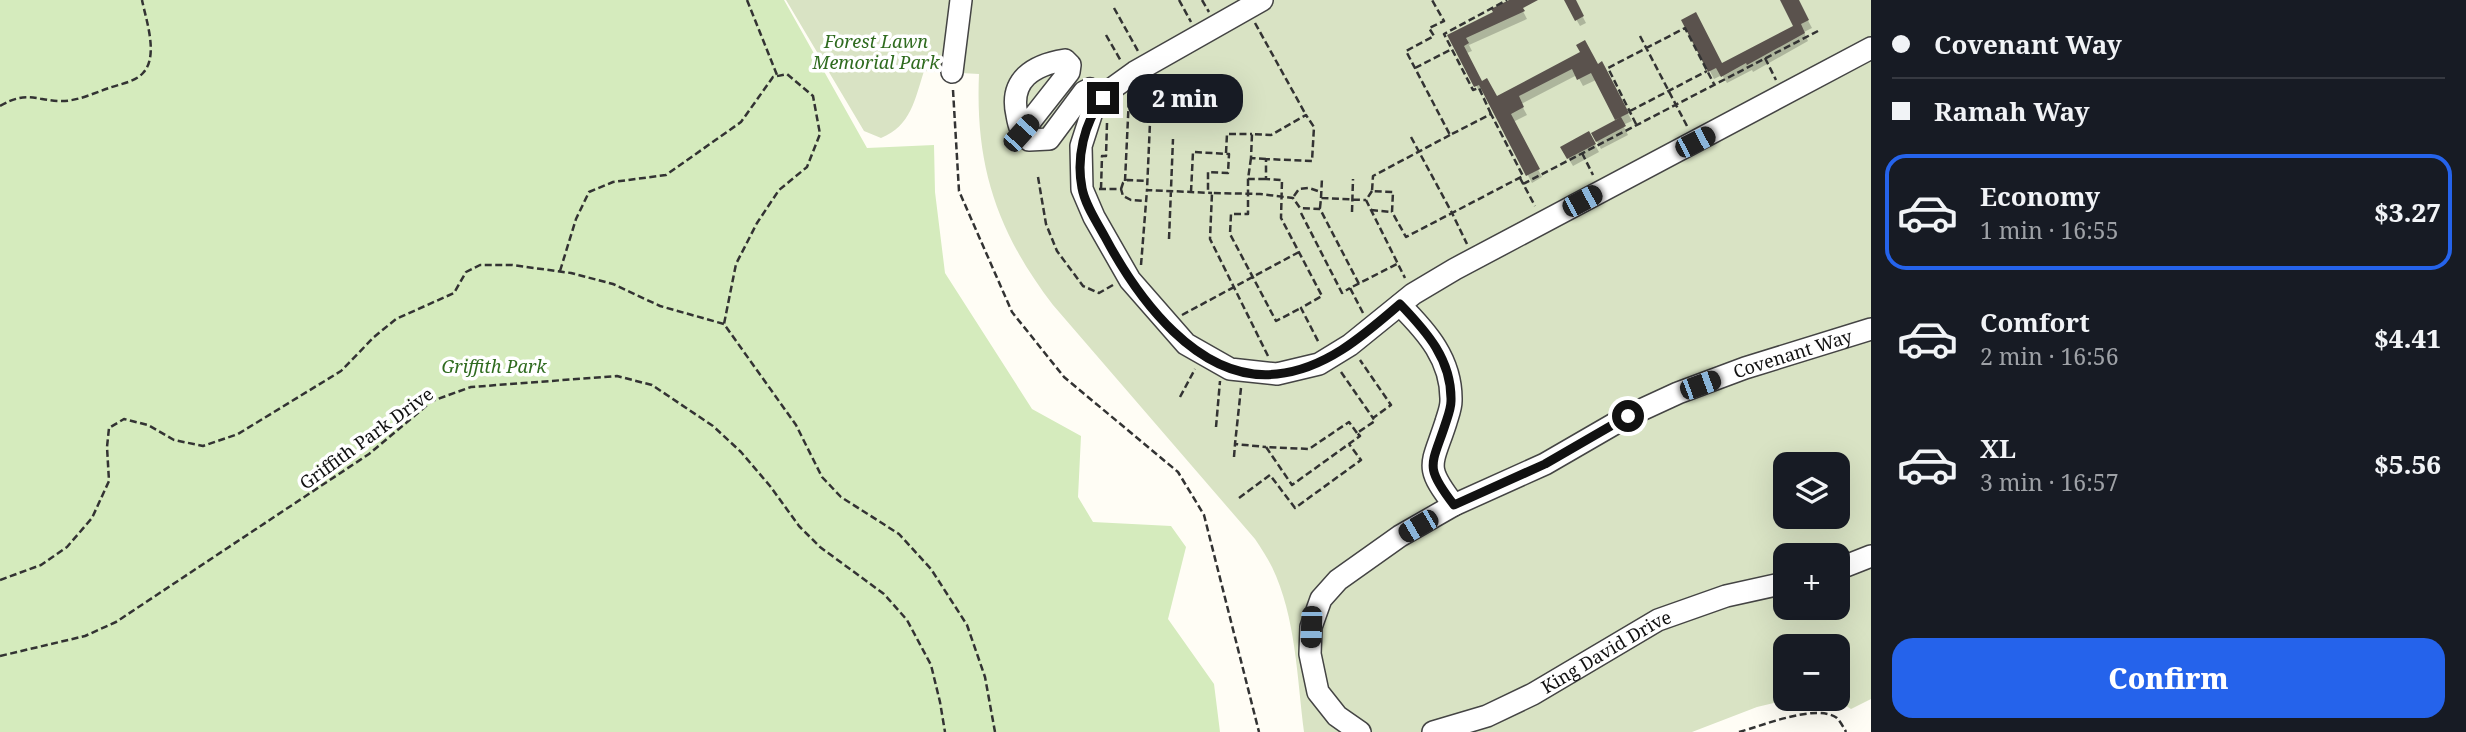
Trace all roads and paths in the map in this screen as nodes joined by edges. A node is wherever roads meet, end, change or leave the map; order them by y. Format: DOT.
graph roads {
  1 [pos="142,0"];
  2 [pos="747,0"];
  3 [pos="961,0"];
  4 [pos="1179,0"];
  5 [pos="1432,0"];
  6 [pos="1505,1"];
  7 [pos="1255,4"];
  8 [pos="1114,8"];
  9 [pos="1818,31"];
  10 [pos="1106,35"];
  11 [pos="1199,36"];
  12 [pos="1640,36"];
  13 [pos="1646,48"];
  14 [pos="1871,48"];
  15 [pos="1452,49"];
  16 [pos="1765,58"];
  17 [pos="1415,68"];
  18 [pos="1707,71"];
  19 [pos="952,72"];
  20 [pos="1137,72"];
  21 [pos="778,76"];
  22 [pos="1714,84"];
  23 [pos="1669,92"];
  24 [pos="1784,95"];
  25 [pos="1103,98"];
  26 [pos="1675,104"];
  27 [pos="0,106"];
  28 [pos="1630,111"];
  29 [pos="1491,114"];
  30 [pos="1306,115"];
  31 [pos="1636,124"];
  32 [pos="1021,133"];
  33 [pos="1252,134"];
  34 [pos="1450,135"];
  35 [pos="1411,137"];
  36 [pos="1173,139"];
  37 [pos="1695,142"];
  38 [pos="1419,152"];
  39 [pos="1226,153"];
  40 [pos="1582,153"];
  41 [pos="1251,158"];
  42 [pos="1266,159"];
  43 [pos="1038,177"];
  44 [pos="1322,178"];
  45 [pos="1520,178"];
  46 [pos="1248,179"];
  47 [pos="1266,179"];
  48 [pos="1353,179"];
  49 [pos="1125,181"];
  50 [pos="1148,181"];
  51 [pos="1523,184"];
  52 [pos="1092,189"];
  53 [pos="1121,189"];
  54 [pos="1147,190"];
  55 [pos="1170,191"];
  56 [pos="1372,191"];
  57 [pos="1601,191"];
  58 [pos="1191,192"];
  59 [pos="1321,192"];
  60 [pos="1210,193"];
  61 [pos="1248,194"];
  62 [pos="1282,197"];
  63 [pos="1293,198"];
  64 [pos="1321,198"];
  65 [pos="1352,200"];
  66 [pos="1366,200"];
  67 [pos="1147,201"];
  68 [pos="1320,209"];
  69 [pos="1370,210"];
  70 [pos="1352,212"];
  71 [pos="1392,212"];
  72 [pos="1301,213"];
  73 [pos="1451,213"];
  74 [pos="1543,221"];
  75 [pos="1169,239"];
  76 [pos="1299,252"];
  77 [pos="1474,258"];
  78 [pos="1397,264"];
  79 [pos="560,271"];
  80 [pos="1253,277"];
  81 [pos="1133,284"];
  82 [pos="1359,284"];
  83 [pos="1234,287"];
  84 [pos="1350,288"];
  85 [pos="1406,299"];
  86 [pos="1301,308"];
  87 [pos="724,324"];
  88 [pos="1166,324"];
  89 [pos="1871,328"];
  90 [pos="1371,329"];
  91 [pos="1350,345"];
  92 [pos="1203,354"];
  93 [pos="1329,357"];
  94 [pos="1232,368"];
  95 [pos="1277,374"];
  96 [pos="1181,397"];
  97 [pos="1373,418"];
  98 [pos="1216,427"];
  99 [pos="1357,433"];
  100 [pos="1235,444"];
  101 [pos="1349,444"];
  102 [pos="1266,447"];
  103 [pos="1234,457"];
  104 [pos="1292,485"];
  105 [pos="1283,491"];
  106 [pos="1239,498"];
  107 [pos="1454,505"];
  108 [pos="1871,556"];
  109 [pos="1850,564"];
  110 [pos="0,580"];
  111 [pos="1773,586"];
  112 [pos="0,656"];
  113 [pos="945,732"];
  114 [pos="995,732"];
  115 [pos="1259,732"];
  116 [pos="1360,732"];
  117 [pos="1433,732"];
  118 [pos="1739,732"];
  119 [pos="1846,732"];
  1 -- 27 [label="path"];
  2 -- 21 [label="path"];
  3 -- 19 [label="lane"];
  4 -- 11 [label="path"];
  5 -- 17 [label="path"];
  6 -- 15 [label="path"];
  7 -- 11 [label="lane"];
  7 -- 30 [label="path"];
  8 -- 20 [label="path"];
  9 -- 16 [label="path"];
  10 -- 20 [label="path"];
  11 -- 20 [label="lane"];
  12 -- 13 [label="path"];
  13 -- 18 [label="path"];
  13 -- 23 [label="path"];
  13 -- 28 [label="path"];
  14 -- 24 [label="lane"];
  15 -- 17 [label="path"];
  15 -- 29 [label="path"];
  16 -- 22 [label="path"];
  16 -- 24 [label="path"];
  17 -- 34 [label="path"];
  18 -- 22 [label="path"];
  18 -- 23 [label="path"];
  19 -- 115 [label="path"];
  20 -- 25 [label="lane"];
  20 -- 49 [label="path"];
  20 -- 50 [label="path"];
  21 -- 79 [label="path"];
  21 -- 87 [label="path"];
  22 -- 26 [label="path"];
  23 -- 26 [label="path"];
  23 -- 28 [label="path"];
  24 -- 37 [label="lane"];
  25 -- 32 [label="lane"];
  25 -- 52 [label="lane"];
  25 -- 52 [label="path"];
  26 -- 31 [label="path"];
  26 -- 37 [label="path"];
  28 -- 31 [label="path"];
  29 -- 34 [label="path"];
  29 -- 45 [label="path"];
  30 -- 33 [label="path"];
  30 -- 42 [label="path"];
  31 -- 40 [label="path"];
  33 -- 39 [label="path"];
  33 -- 41 [label="path"];
  34 -- 38 [label="path"];
  35 -- 38 [label="path"];
  36 -- 55 [label="path"];
  37 -- 57 [label="lane"];
  38 -- 56 [label="path"];
  38 -- 73 [label="path"];
  39 -- 58 [label="path"];
  39 -- 60 [label="path"];
  40 -- 51 [label="path"];
  40 -- 57 [label="path"];
  41 -- 42 [label="path"];
  41 -- 46 [label="path"];
  42 -- 47 [label="path"];
  43 -- 81 [label="path"];
  44 -- 59 [label="path"];
  45 -- 51 [label="path"];
  45 -- 73 [label="path"];
  46 -- 47 [label="path"];
  46 -- 61 [label="path"];
  47 -- 62 [label="path"];
  48 -- 65 [label="path"];
  49 -- 50 [label="path"];
  49 -- 53 [label="path"];
  50 -- 54 [label="path"];
  51 -- 74 [label="path"];
  52 -- 53 [label="path"];
  52 -- 81 [label="lane"];
  53 -- 67 [label="path"];
  54 -- 55 [label="path"];
  54 -- 67 [label="path"];
  55 -- 58 [label="path"];
  55 -- 75 [label="path"];
  56 -- 66 [label="path"];
  56 -- 71 [label="path"];
  57 -- 74 [label="lane"];
  58 -- 60 [label="path"];
  59 -- 63 [label="path"];
  59 -- 64 [label="path"];
  60 -- 61 [label="path"];
  60 -- 83 [label="path"];
  61 -- 62 [label="path"];
  61 -- 80 [label="path"];
  62 -- 63 [label="path"];
  62 -- 76 [label="path"];
  63 -- 68 [label="path"];
  64 -- 65 [label="path"];
  64 -- 68 [label="path"];
  65 -- 66 [label="path"];
  65 -- 70 [label="path"];
  66 -- 69 [label="path"];
  67 -- 81 [label="path"];
  68 -- 82 [label="path"];
  69 -- 71 [label="path"];
  69 -- 78 [label="path"];
  71 -- 73 [label="path"];
  72 -- 84 [label="path"];
  73 -- 77 [label="path"];
  74 -- 77 [label="lane"];
  76 -- 80 [label="path"];
  76 -- 86 [label="path"];
  77 -- 85 [label="lane"];
  78 -- 82 [label="path"];
  78 -- 85 [label="path"];
  79 -- 87 [label="path"];
  79 -- 110 [label="path"];
  80 -- 83 [label="path"];
  80 -- 86 [label="path"];
  81 -- 88 [label="lane"];
  82 -- 84 [label="path"];
  83 -- 88 [label="path"];
  83 -- 95 [label="path"];
  84 -- 90 [label="path"];
  85 -- 90 [label="lane"];
  85 -- 107 [label="lane"];
  86 -- 93 [label="path"];
  87 -- 114 [label="path"];
  88 -- 92 [label="lane"];
  89 -- 107 [label="lane, Covenant Way"];
  90 -- 91 [label="lane"];
  91 -- 93 [label="lane"];
  91 -- 97 [label="path"];
  92 -- 94 [label="lane"];
  92 -- 96 [label="path"];
  93 -- 95 [label="lane"];
  93 -- 97 [label="path"];
  94 -- 95 [label="lane"];
  94 -- 98 [label="path"];
  94 -- 100 [label="path"];
  97 -- 99 [label="path"];
  99 -- 101 [label="path"];
  99 -- 102 [label="path"];
  100 -- 102 [label="path"];
  100 -- 103 [label="path"];
  101 -- 104 [label="path"];
  101 -- 105 [label="path"];
  102 -- 104 [label="path"];
  104 -- 105 [label="path"];
  105 -- 106 [label="path"];
  107 -- 116 [label="lane, Covenant Way"];
  108 -- 109 [label="lane"];
  111 -- 117 [label="lane, King David Drive"];
  112 -- 113 [label="path, Griffith Park Drive"];
  118 -- 119 [label="path"];
}
